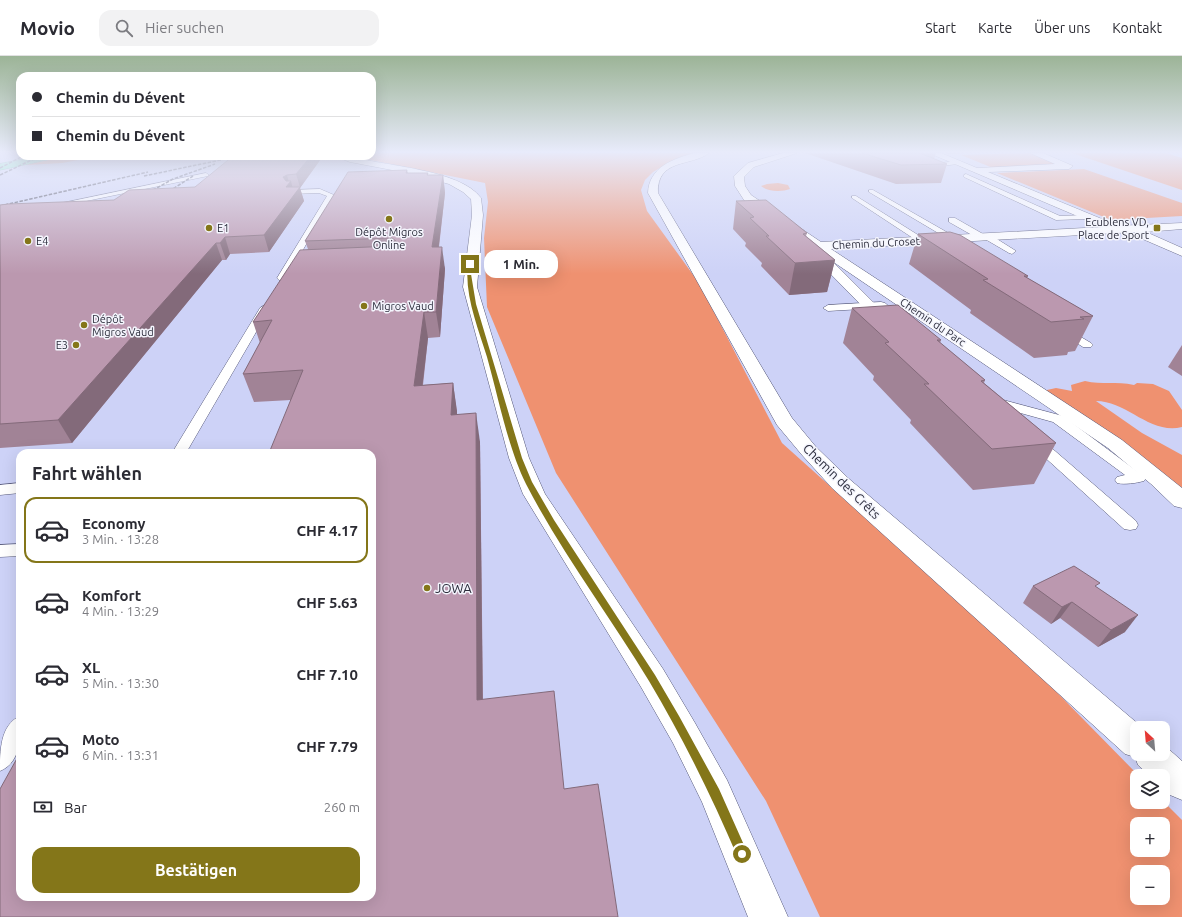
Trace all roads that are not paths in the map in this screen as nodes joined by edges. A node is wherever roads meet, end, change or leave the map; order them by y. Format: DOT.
graph roads {
  1 [pos="116,193"];
  2 [pos="326,193"];
  3 [pos="470,193"];
  4 [pos="652,193"];
  5 [pos="743,193"];
  6 [pos="876,193"];
  7 [pos="1008,193"];
  8 [pos="1028,193"];
  9 [pos="854,197"];
  10 [pos="53,206"];
  11 [pos="1085,217"];
  12 [pos="952,220"];
  13 [pos="1182,226"];
  14 [pos="1150,228"];
  15 [pos="1116,229"];
  16 [pos="984,236"];
  17 [pos="947,241"];
  18 [pos="921,243"];
  19 [pos="818,246"];
  20 [pos="1012,251"];
  21 [pos="1182,252"];
  22 [pos="277,287"];
  23 [pos="269,300"];
  24 [pos="870,306"];
  25 [pos="828,308"];
  26 [pos="885,322"];
  27 [pos="1054,324"];
  28 [pos="1087,345"];
  29 [pos="1013,421"];
  30 [pos="1024,432"];
  31 [pos="181,449"];
  32 [pos="1122,480"];
  33 [pos="16,488"];
  34 [pos="0,490"];
  35 [pos="1182,501"];
  36 [pos="1130,525"];
  37 [pos="16,550"];
  38 [pos="0,551"];
  39 [pos="16,733"];
  40 [pos="1130,737"];
  41 [pos="0,760"];
  42 [pos="1158,761"];
  43 [pos="1182,783"];
  44 [pos="768,917"];
  1 -- 10 [label="lane"];
  2 -- 22 [label="lane"];
  3 -- 44 [label="street"];
  4 -- 40 [label="street, Chemin des Crêts"];
  5 -- 19 [label="street, Chemin du Parc"];
  6 -- 17 [label="lane"];
  7 -- 11 [label="lane"];
  8 -- 11 [label="street, Chemin du Croset"];
  9 -- 18 [label="lane"];
  11 -- 15 [label="street, Chemin du Croset"];
  12 -- 16 [label="lane"];
  13 -- 14 [label="street, Chemin du Croset"];
  14 -- 15 [label="street, Chemin du Croset"];
  14 -- 21 [label="street"];
  15 -- 16 [label="street, Chemin du Croset"];
  16 -- 17 [label="street, Chemin du Croset"];
  16 -- 20 [label="lane"];
  17 -- 18 [label="street, Chemin du Croset"];
  18 -- 19 [label="street, Chemin du Croset"];
  19 -- 24 [label="street, Chemin du Croset"];
  19 -- 35 [label="street, Chemin du Parc"];
  23 -- 31 [label="lane"];
  24 -- 25 [label="lane"];
  24 -- 26 [label="lane"];
  27 -- 28 [label="lane"];
  29 -- 32 [label="lane"];
  30 -- 36 [label="lane"];
  33 -- 34 [label="lane"];
  37 -- 38 [label="lane"];
  39 -- 41 [label="lane"];
  42 -- 43 [label="street"];
}
